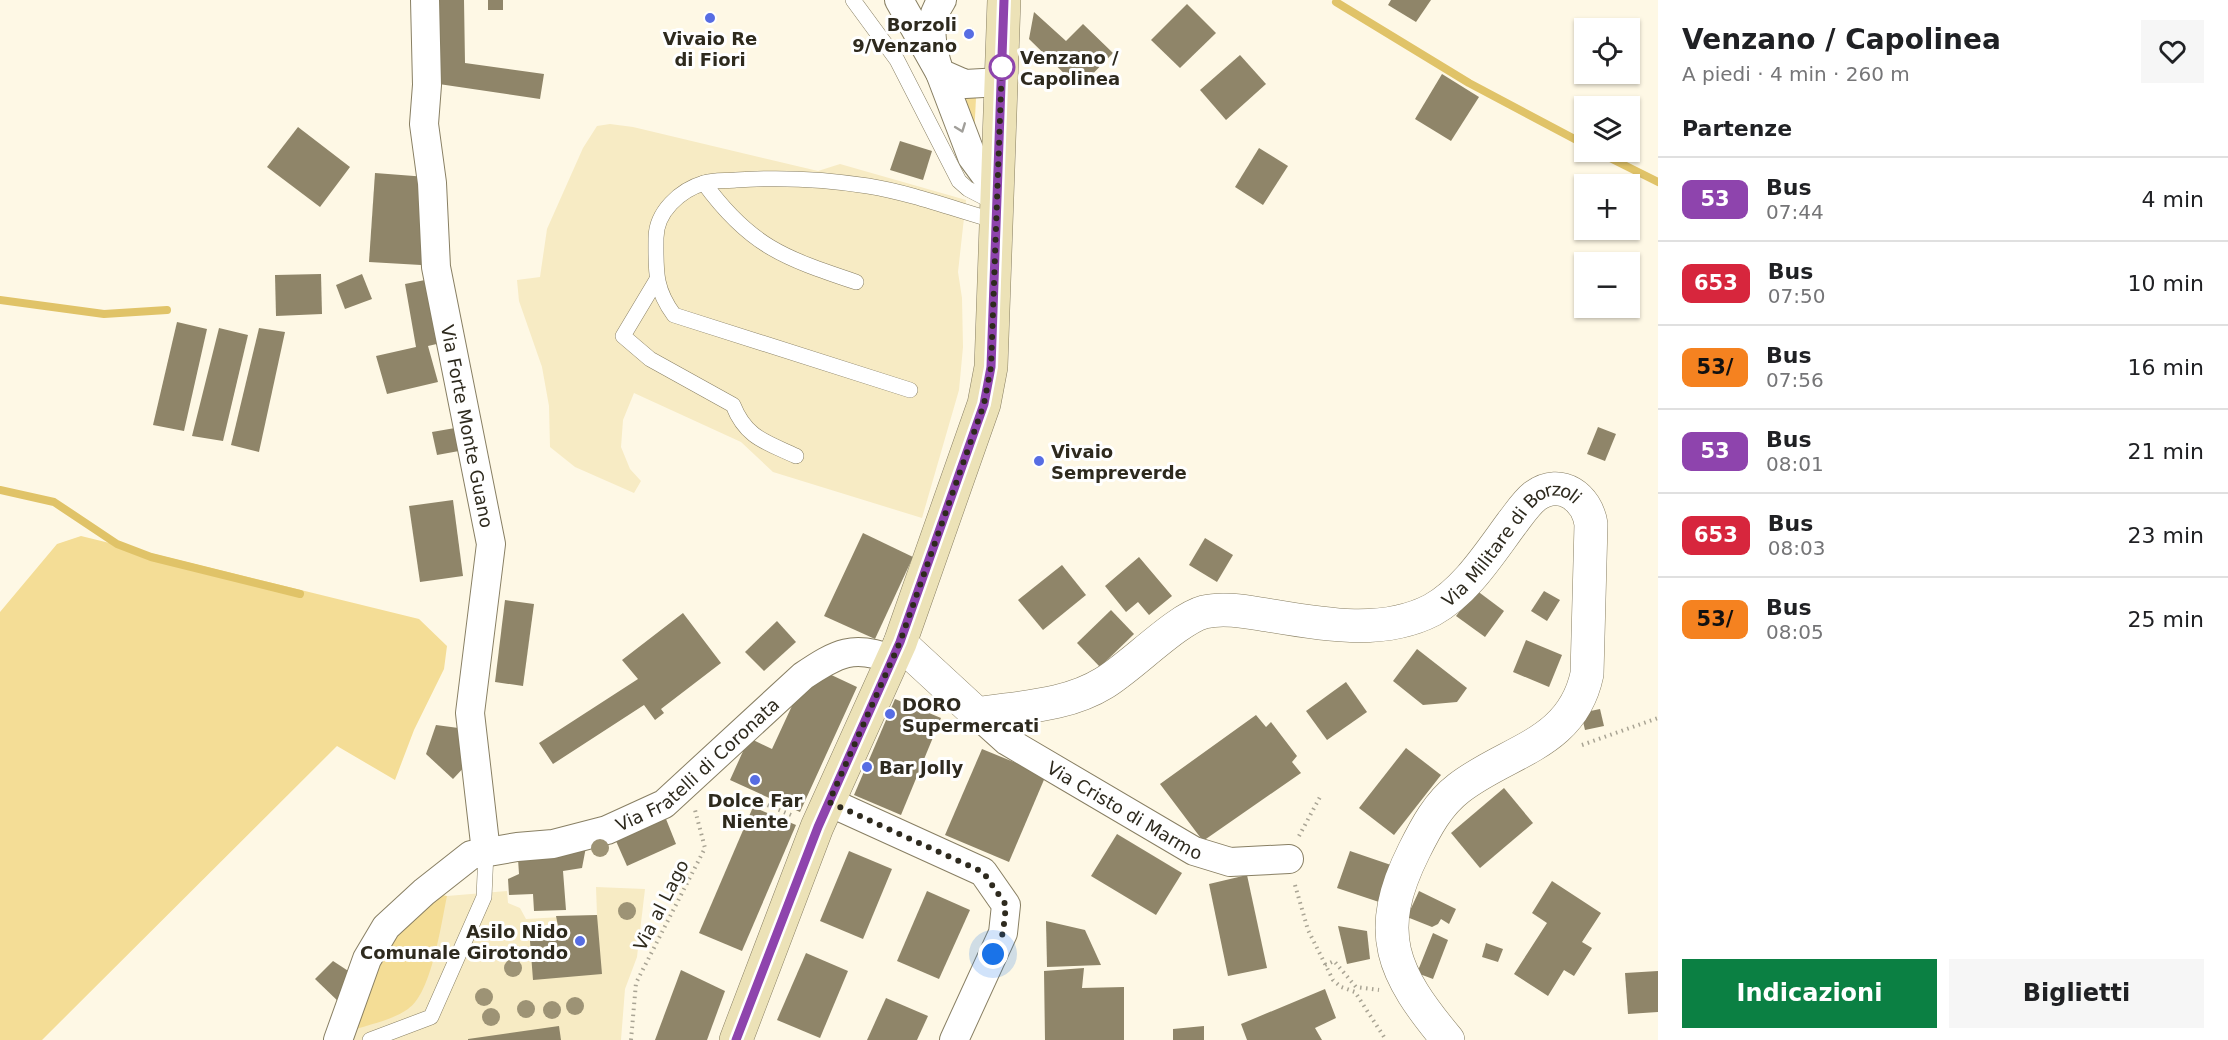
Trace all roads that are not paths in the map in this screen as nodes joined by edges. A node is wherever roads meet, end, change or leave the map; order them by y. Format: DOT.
graph roads {
  1 [pos="425,0"];
  2 [pos="853,0"];
  3 [pos="899,0"];
  4 [pos="942,0"];
  5 [pos="1004,0"];
  6 [pos="940,73"];
  7 [pos="1001,82"];
  8 [pos="704,183"];
  9 [pos="997,205"];
  10 [pos="656,281"];
  11 [pos="856,282"];
  12 [pos="910,390"];
  13 [pos="796,456"];
  14 [pos="897,651"];
  15 [pos="977,714"];
  16 [pos="823,814"];
  17 [pos="486,852"];
  18 [pos="1289,859"];
  19 [pos="338,1040"];
  20 [pos="370,1040"];
  21 [pos="736,1040"];
  22 [pos="954,1040"];
  23 [pos="1448,1040"];
  1 -- 17 [label="street, Via Forte Monte Guano"];
  2 -- 9 [label="lane"];
  3 -- 6 [label="street"];
  4 -- 6 [label="street"];
  5 -- 7 [label="main road"];
  6 -- 7 [label="street"];
  6 -- 9 [label="street, one-way"];
  7 -- 9 [label="main road"];
  8 -- 9 [label="lane"];
  8 -- 10 [label="lane"];
  8 -- 11 [label="lane"];
  9 -- 14 [label="main road"];
  10 -- 12 [label="lane"];
  10 -- 13 [label="lane"];
  14 -- 15 [label="street"];
  14 -- 16 [label="main road"];
  14 -- 17 [label="street, Via Fratelli di Coronata"];
  15 -- 18 [label="street, Via Cristo di Marmo"];
  15 -- 23 [label="street, Via Militare di Borzoli"];
  16 -- 21 [label="main road"];
  16 -- 22 [label="street"];
  17 -- 19 [label="street, Via Fratelli di Coronata"];
  17 -- 20 [label="lane"];
}
